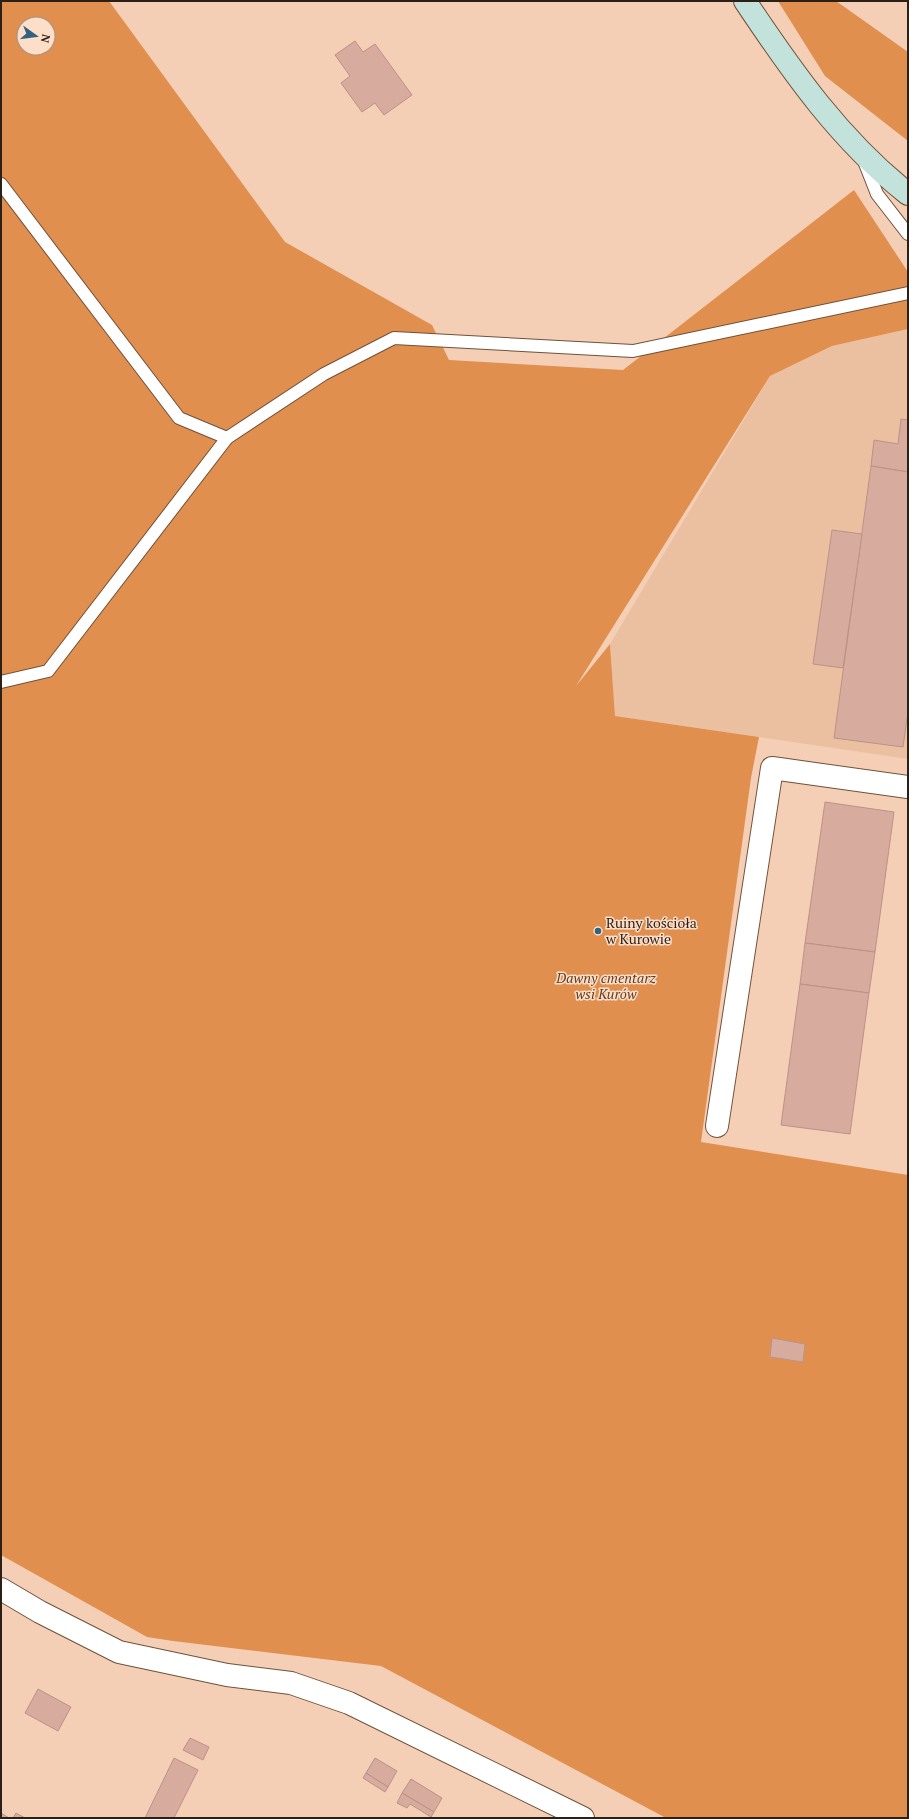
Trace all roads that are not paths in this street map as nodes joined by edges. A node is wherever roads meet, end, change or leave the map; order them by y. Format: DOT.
graph roads {
  1 [pos="745,1"];
  2 [pos="861,154"];
  3 [pos="1,184"];
  4 [pos="908,194"];
  5 [pos="908,234"];
  6 [pos="908,293"];
  7 [pos="227,438"];
  8 [pos="1,682"];
  9 [pos="908,787"];
  10 [pos="717,1126"];
  11 [pos="1,1589"];
  12 [pos="583,1818"];
  1 -- 2 [label="street"];
  2 -- 4 [label="street"];
  2 -- 5 [label="lane"];
  3 -- 7 [label="lane"];
  6 -- 7 [label="lane"];
  7 -- 8 [label="lane"];
  9 -- 10 [label="street"];
  11 -- 12 [label="street"];
}
